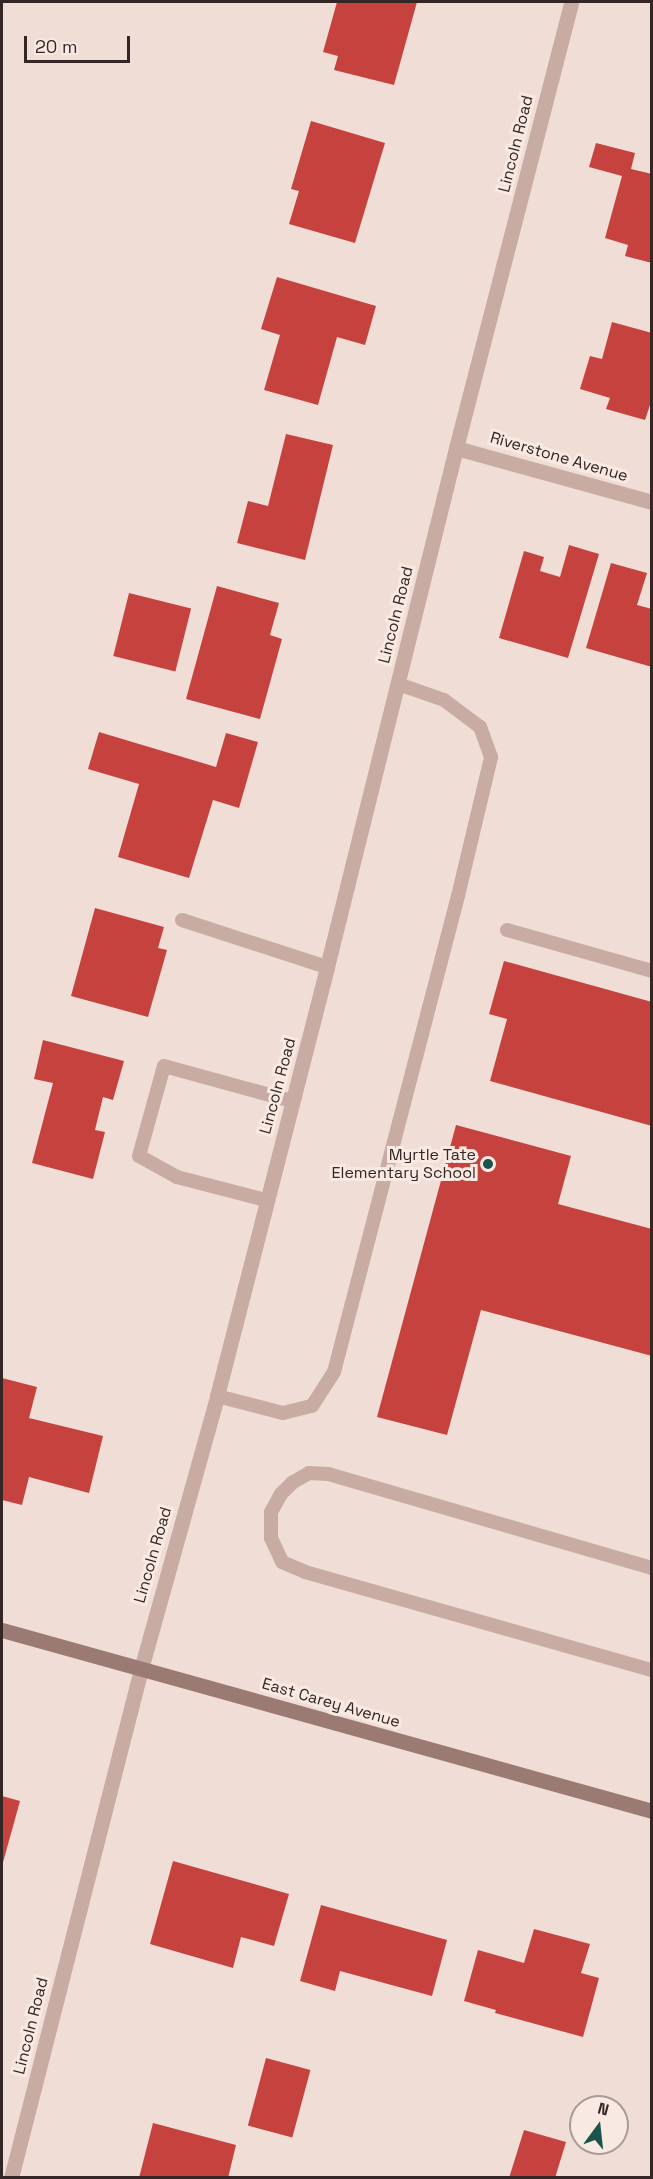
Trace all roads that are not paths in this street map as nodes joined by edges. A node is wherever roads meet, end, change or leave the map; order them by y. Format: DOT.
graph roads {
  1 [pos="571,2"];
  2 [pos="456,448"];
  3 [pos="651,502"];
  4 [pos="398,684"];
  5 [pos="182,920"];
  6 [pos="507,930"];
  7 [pos="327,967"];
  8 [pos="651,971"];
  9 [pos="292,1101"];
  10 [pos="266,1200"];
  11 [pos="217,1396"];
  12 [pos="651,1568"];
  13 [pos="2,1630"];
  14 [pos="141,1669"];
  15 [pos="651,1670"];
  16 [pos="651,1811"];
  17 [pos="12,2178"];
  1 -- 2 [label="street, Lincoln Road"];
  2 -- 3 [label="street, Riverstone Avenue"];
  2 -- 4 [label="street, Lincoln Road"];
  4 -- 7 [label="street, Lincoln Road"];
  4 -- 11 [label="lane"];
  5 -- 7 [label="lane"];
  6 -- 8 [label="lane"];
  7 -- 9 [label="street, Lincoln Road"];
  9 -- 10 [label="street, Lincoln Road"];
  9 -- 10 [label="lane"];
  10 -- 11 [label="street, Lincoln Road"];
  11 -- 14 [label="street, Lincoln Road"];
  12 -- 15 [label="lane"];
  13 -- 14 [label="main road, East Carey Avenue"];
  14 -- 16 [label="main road, East Carey Avenue"];
  14 -- 17 [label="street, Lincoln Road"];
}
